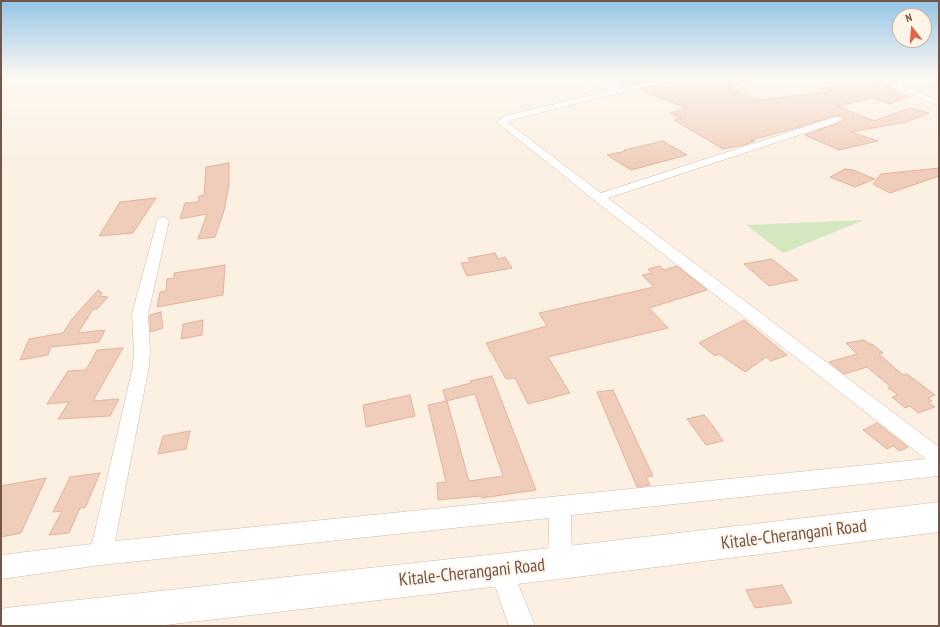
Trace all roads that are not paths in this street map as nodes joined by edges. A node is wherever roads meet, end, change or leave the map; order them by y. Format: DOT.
graph roads {
  1 [pos="553,107"];
  2 [pos="838,119"];
  3 [pos="598,198"];
  4 [pos="163,221"];
  5 [pos="939,458"];
  6 [pos="939,467"];
  7 [pos="560,506"];
  8 [pos="939,518"];
  9 [pos="101,554"];
  10 [pos="560,563"];
  11 [pos="1,567"];
  12 [pos="501,569"];
  13 [pos="5,626"];
  14 [pos="522,626"];
  1 -- 3 [label="street"];
  2 -- 3 [label="street"];
  3 -- 5 [label="street"];
  4 -- 9 [label="street"];
  6 -- 7 [label="street"];
  7 -- 9 [label="street"];
  7 -- 10 [label="street"];
  8 -- 10 [label="main road, Kitale-Cherangani Road"];
  9 -- 11 [label="street"];
  10 -- 12 [label="main road, Kitale-Cherangani Road"];
  12 -- 13 [label="main road, Kitale-Cherangani Road"];
  12 -- 14 [label="street"];
}
